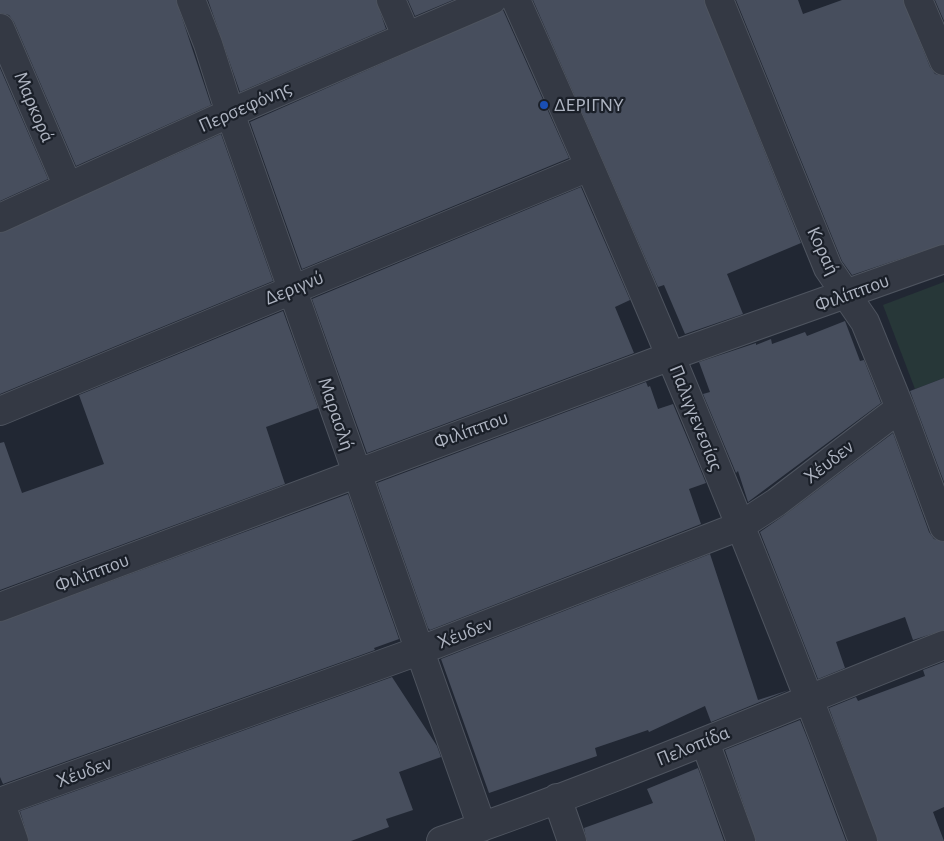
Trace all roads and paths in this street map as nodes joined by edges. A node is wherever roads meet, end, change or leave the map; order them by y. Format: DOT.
graph roads {
  1 [pos="190,0"];
  2 [pos="391,0"];
  3 [pos="492,0"];
  4 [pos="516,0"];
  5 [pos="719,0"];
  6 [pos="918,0"];
  7 [pos="0,28"];
  8 [pos="406,35"];
  9 [pos="944,61"];
  10 [pos="230,113"];
  11 [pos="589,167"];
  12 [pos="68,187"];
  13 [pos="0,218"];
  14 [pos="944,259"];
  15 [pos="292,289"];
  16 [pos="846,295"];
  17 [pos="671,356"];
  18 [pos="900,408"];
  19 [pos="0,411"];
  20 [pos="357,472"];
  21 [pos="740,526"];
  22 [pos="944,527"];
  23 [pos="0,607"];
  24 [pos="944,645"];
  25 [pos="421,650"];
  26 [pos="810,698"];
  27 [pos="705,742"];
  28 [pos="557,798"];
  29 [pos="0,802"];
  30 [pos="482,827"];
  31 [pos="14,841"];
  32 [pos="441,841"];
  33 [pos="572,841"];
  34 [pos="741,841"];
  35 [pos="863,841"];
  1 -- 10 [label="street, Μαρασλή"];
  2 -- 8 [label="street"];
  3 -- 8 [label="street, Περσεφόνης"];
  4 -- 11 [label="street, Παλιγγενεσίας"];
  5 -- 16 [label="street, Κοραή"];
  6 -- 9 [label="street"];
  7 -- 12 [label="street, Μαρκορά"];
  8 -- 10 [label="street, Περσεφόνης"];
  10 -- 12 [label="street, Περσεφόνης"];
  10 -- 15 [label="street, Μαρασλή"];
  11 -- 15 [label="street, Δεριγνύ"];
  11 -- 17 [label="street, Παλιγγενεσίας"];
  12 -- 13 [label="street, Περσεφόνης"];
  14 -- 16 [label="street, Φιλίππου"];
  15 -- 19 [label="street, Δεριγνύ"];
  15 -- 20 [label="street, Μαρασλή"];
  16 -- 17 [label="street, Φιλίππου"];
  16 -- 18 [label="street, Κοραή"];
  17 -- 20 [label="street, Φιλίππου"];
  17 -- 21 [label="street, Παλιγγενεσίας"];
  18 -- 21 [label="street, Χέυδεν"];
  18 -- 22 [label="street, Κοραή"];
  20 -- 23 [label="street, Φιλίππου"];
  20 -- 25 [label="street, Μαρασλή"];
  21 -- 25 [label="street, Χέυδεν"];
  21 -- 26 [label="street, Παλιγγενεσίας"];
  24 -- 26 [label="street, Πελοπίδα"];
  25 -- 29 [label="street, Χέυδεν"];
  25 -- 30 [label="street, Μαρασλή"];
  26 -- 27 [label="street, Πελοπίδα"];
  26 -- 35 [label="street, Παλιγγενεσίας"];
  27 -- 28 [label="street, Πελοπίδα"];
  27 -- 34 [label="street"];
  28 -- 30 [label="street, Πελοπίδα"];
  28 -- 33 [label="street"];
  29 -- 31 [label="street"];
  30 -- 32 [label="street, Πελοπίδα"];
}
